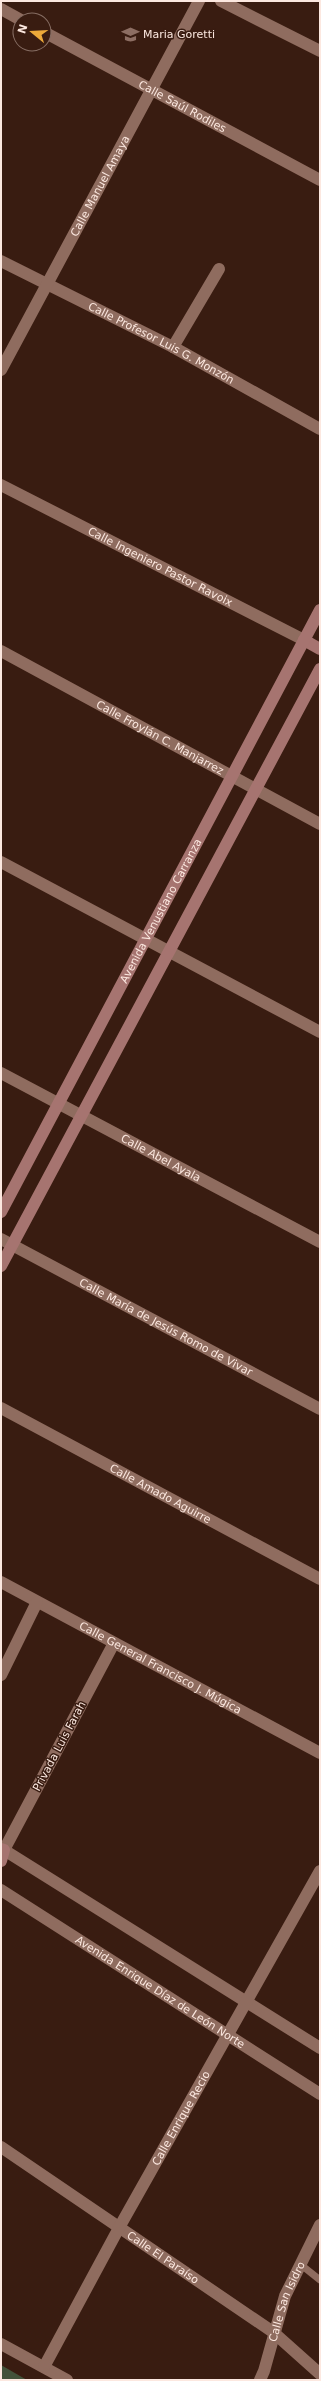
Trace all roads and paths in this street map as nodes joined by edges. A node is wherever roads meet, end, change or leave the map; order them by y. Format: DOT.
graph roads {
  1 [pos="199,1"];
  2 [pos="221,1"];
  3 [pos="1,9"];
  4 [pos="12,15"];
  5 [pos="52,36"];
  6 [pos="320,51"];
  7 [pos="150,91"];
  8 [pos="320,180"];
  9 [pos="1,261"];
  10 [pos="219,269"];
  11 [pos="46,285"];
  12 [pos="173,347"];
  13 [pos="1,370"];
  14 [pos="320,429"];
  15 [pos="1,485"];
  16 [pos="320,610"];
  17 [pos="304,640"];
  18 [pos="320,649"];
  19 [pos="1,651"];
  20 [pos="320,669"];
  21 [pos="232,777"];
  22 [pos="255,790"];
  23 [pos="320,824"];
  24 [pos="1,862"];
  25 [pos="145,940"];
  26 [pos="168,952"];
  27 [pos="320,1032"];
  28 [pos="1,1073"];
  29 [pos="59,1104"];
  30 [pos="81,1116"];
  31 [pos="1,1212"];
  32 [pos="1,1239"];
  33 [pos="320,1242"];
  34 [pos="12,1245"];
  35 [pos="1,1266"];
  36 [pos="1,1408"];
  37 [pos="320,1408"];
  38 [pos="320,1579"];
  39 [pos="1,1582"];
  40 [pos="37,1602"];
  41 [pos="114,1643"];
  42 [pos="1,1675"];
  43 [pos="320,1753"];
  44 [pos="2,1853"];
  45 [pos="320,1871"];
  46 [pos="1,1890"];
  47 [pos="248,2002"];
  48 [pos="228,2037"];
  49 [pos="320,2048"];
  50 [pos="320,2094"];
  51 [pos="1,2147"];
  52 [pos="320,2225"];
  53 [pos="120,2226"];
  54 [pos="300,2264"];
  55 [pos="320,2280"];
  56 [pos="274,2332"];
  57 [pos="1,2344"];
  58 [pos="44,2367"];
  59 [pos="320,2374"];
  60 [pos="67,2380"];
  61 [pos="260,2380"];
  1 -- 7 [label="street, Calle Manuel Amaya"];
  2 -- 6 [label="street"];
  3 -- 4 [label="street"];
  5 -- 7 [label="street, Calle Saúl Rodiles"];
  7 -- 8 [label="street, Calle Saúl Rodiles"];
  7 -- 11 [label="street, Calle Manuel Amaya"];
  9 -- 11 [label="street, Calle Profesor Luis G. Monzón"];
  10 -- 12 [label="street"];
  11 -- 12 [label="street, Calle Profesor Luis G. Monzón"];
  11 -- 13 [label="street, Calle Manuel Amaya"];
  12 -- 14 [label="street, Calle Profesor Luis G. Monzón"];
  15 -- 17 [label="street, Calle Ingeniero Pastor Ravoix"];
  16 -- 17 [label="street, Avenida Venustiano Carranza"];
  17 -- 18 [label="street, Calle Ingeniero Pastor Ravoix"];
  17 -- 21 [label="street, Avenida Venustiano Carranza"];
  19 -- 21 [label="street, Calle Froylán C. Manjarrez"];
  20 -- 22 [label="street"];
  21 -- 22 [label="street, Calle Froylán C. Manjarrez"];
  21 -- 25 [label="street, Avenida Venustiano Carranza"];
  22 -- 23 [label="street, Calle Froylán C. Manjarrez"];
  22 -- 26 [label="street"];
  24 -- 25 [label="street"];
  25 -- 26 [label="street"];
  25 -- 29 [label="street, Avenida Venustiano Carranza"];
  26 -- 27 [label="street"];
  26 -- 30 [label="street"];
  28 -- 29 [label="street, Calle Abel Ayala"];
  29 -- 30 [label="street, Calle Abel Ayala"];
  29 -- 31 [label="street, Avenida Venustiano Carranza"];
  30 -- 33 [label="street, Calle Abel Ayala"];
  30 -- 34 [label="street"];
  32 -- 34 [label="street, Calle María de Jesús Romo de Vivar"];
  34 -- 35 [label="street"];
  34 -- 37 [label="street, Calle María de Jesús Romo de Vivar"];
  36 -- 38 [label="street, Calle Amado Aguirre"];
  39 -- 40 [label="street, Calle General Francisco J. Múgica"];
  40 -- 41 [label="street, Calle General Francisco J. Múgica"];
  40 -- 42 [label="street"];
  41 -- 43 [label="street, Calle General Francisco J. Múgica"];
  41 -- 44 [label="street, Privada Luis Farah"];
  44 -- 47 [label="street"];
  45 -- 47 [label="street, Calle Enrique Recio"];
  46 -- 48 [label="street, Avenida Enrique Díaz de León Norte"];
  47 -- 48 [label="street, Calle Enrique Recio"];
  47 -- 49 [label="street"];
  48 -- 50 [label="street, Avenida Enrique Díaz de León Norte"];
  48 -- 53 [label="street, Calle Enrique Recio"];
  51 -- 53 [label="street, Calle El Paraíso"];
  52 -- 54 [label="street, Calle San Isidro"];
  53 -- 56 [label="street, Calle El Paraíso"];
  53 -- 58 [label="street, Calle Enrique Recio"];
  54 -- 55 [label="lane"];
  54 -- 56 [label="street, Calle San Isidro"];
  56 -- 59 [label="street, Calle El Paraíso"];
  56 -- 61 [label="street, Calle San Isidro"];
  57 -- 58 [label="street"];
  58 -- 60 [label="street"];
}
